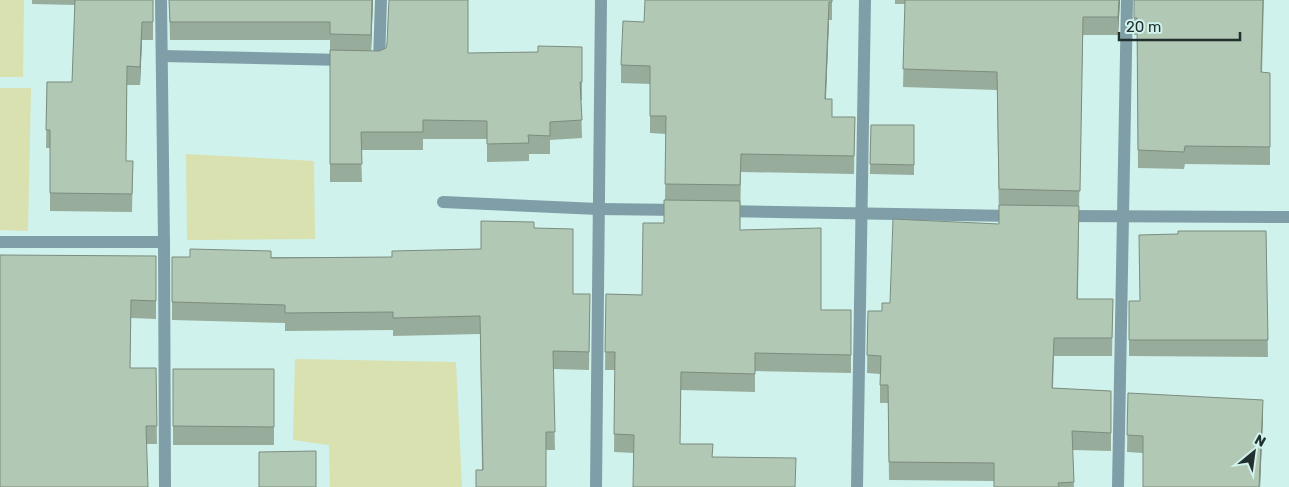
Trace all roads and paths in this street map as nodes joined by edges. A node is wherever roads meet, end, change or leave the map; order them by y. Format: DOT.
graph roads {
  1 [pos="161,0"];
  2 [pos="381,0"];
  3 [pos="601,0"];
  4 [pos="865,0"];
  5 [pos="1127,0"];
  6 [pos="162,56"];
  7 [pos="443,202"];
  8 [pos="598,209"];
  9 [pos="696,211"];
  10 [pos="715,211"];
  11 [pos="862,213"];
  12 [pos="1026,216"];
  13 [pos="1055,216"];
  14 [pos="1123,217"];
  15 [pos="1289,217"];
  16 [pos="0,242"];
  17 [pos="164,242"];
  18 [pos="165,487"];
  19 [pos="596,487"];
  20 [pos="857,487"];
  21 [pos="1118,487"];
  1 -- 6 [label="street"];
  2 -- 6 [label="street"];
  3 -- 8 [label="street"];
  4 -- 11 [label="street"];
  5 -- 14 [label="street"];
  6 -- 17 [label="street"];
  7 -- 8 [label="street"];
  8 -- 9 [label="street"];
  8 -- 19 [label="street"];
  10 -- 11 [label="street"];
  11 -- 12 [label="street"];
  11 -- 20 [label="street"];
  13 -- 14 [label="street"];
  14 -- 15 [label="street"];
  14 -- 21 [label="street"];
  16 -- 17 [label="street"];
  17 -- 18 [label="street"];
}
